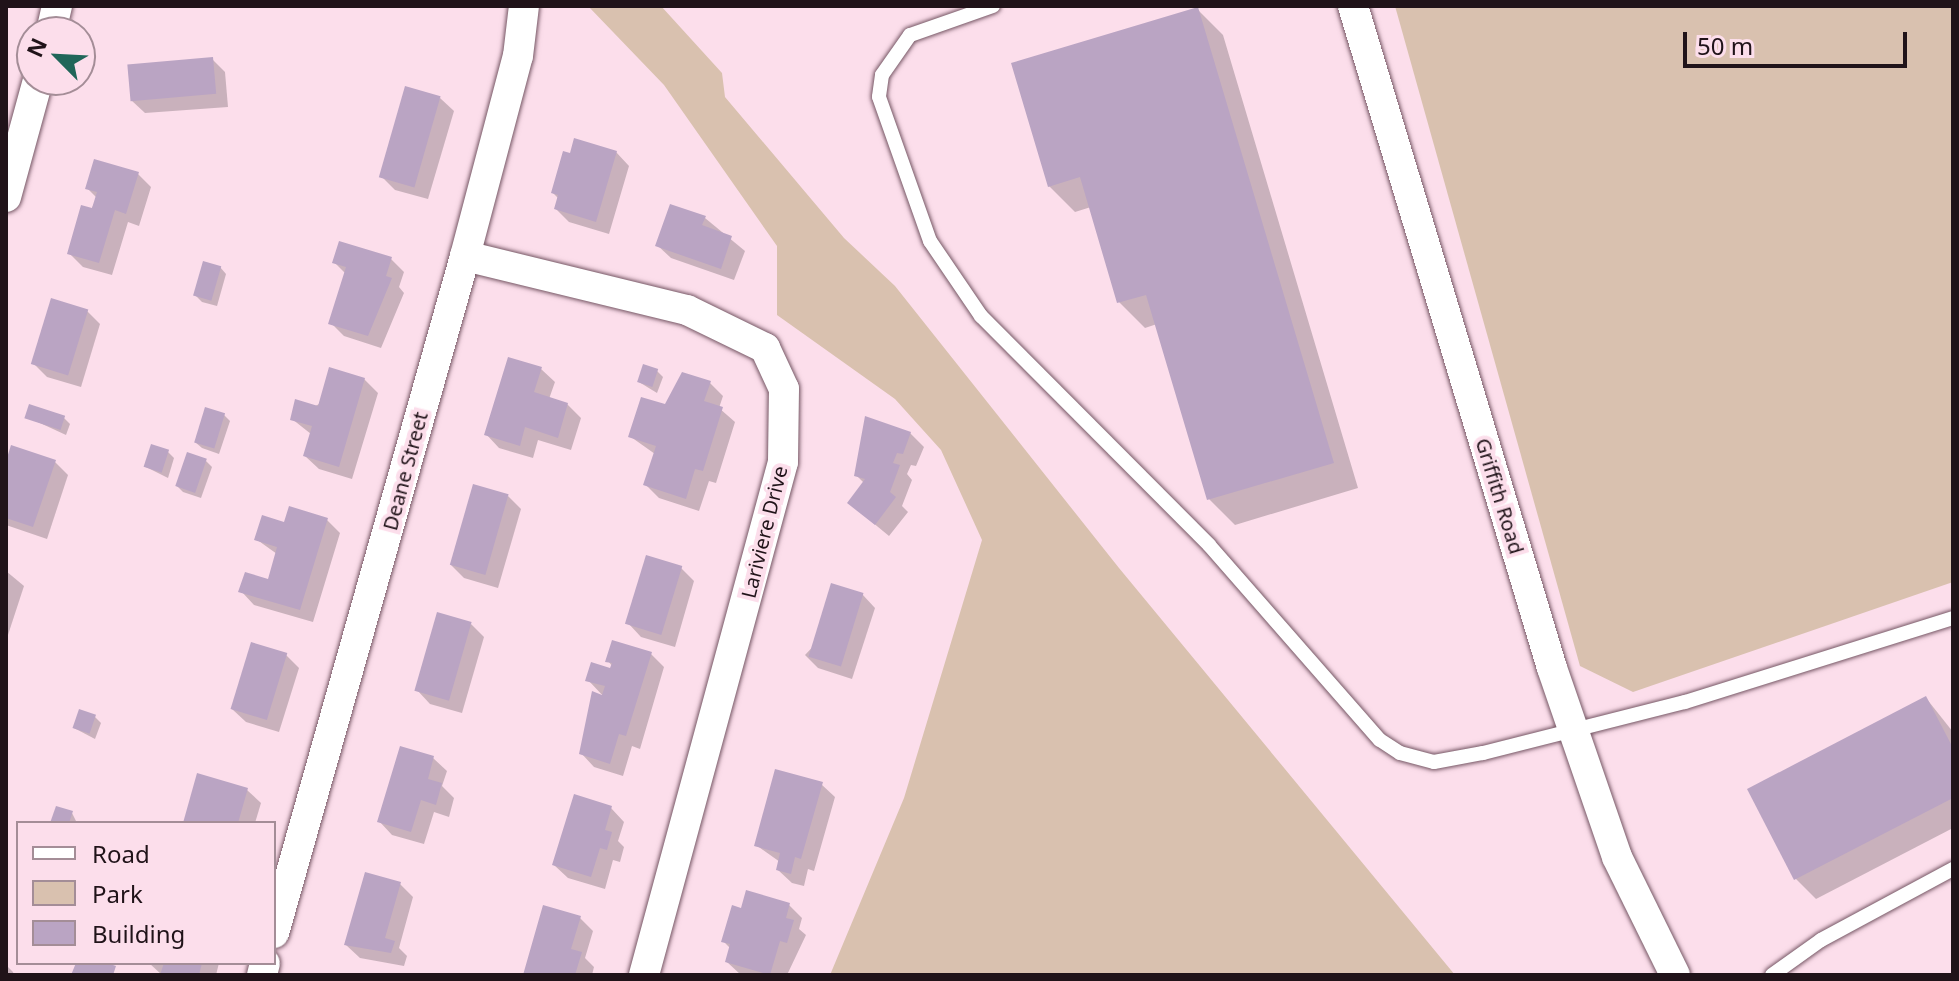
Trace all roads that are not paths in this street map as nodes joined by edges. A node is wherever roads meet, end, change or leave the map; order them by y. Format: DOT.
graph roads {
  1 [pos="524,6"];
  2 [pos="993,6"];
  3 [pos="1353,6"];
  4 [pos="34,96"];
  5 [pos="6,197"];
  6 [pos="465,256"];
  7 [pos="1953,618"];
  8 [pos="1572,727"];
  9 [pos="1953,869"];
  10 [pos="276,926"];
  11 [pos="644,975"];
  12 [pos="1675,975"];
  13 [pos="1772,975"];
  1 -- 6 [label="street, Deane Street"];
  2 -- 8 [label="lane"];
  3 -- 8 [label="street, Griffith Road"];
  4 -- 5 [label="street"];
  6 -- 10 [label="street, Deane Street"];
  6 -- 11 [label="street, Lariviere Drive"];
  7 -- 8 [label="lane"];
  8 -- 12 [label="street, Griffith Road"];
  9 -- 13 [label="lane"];
}
